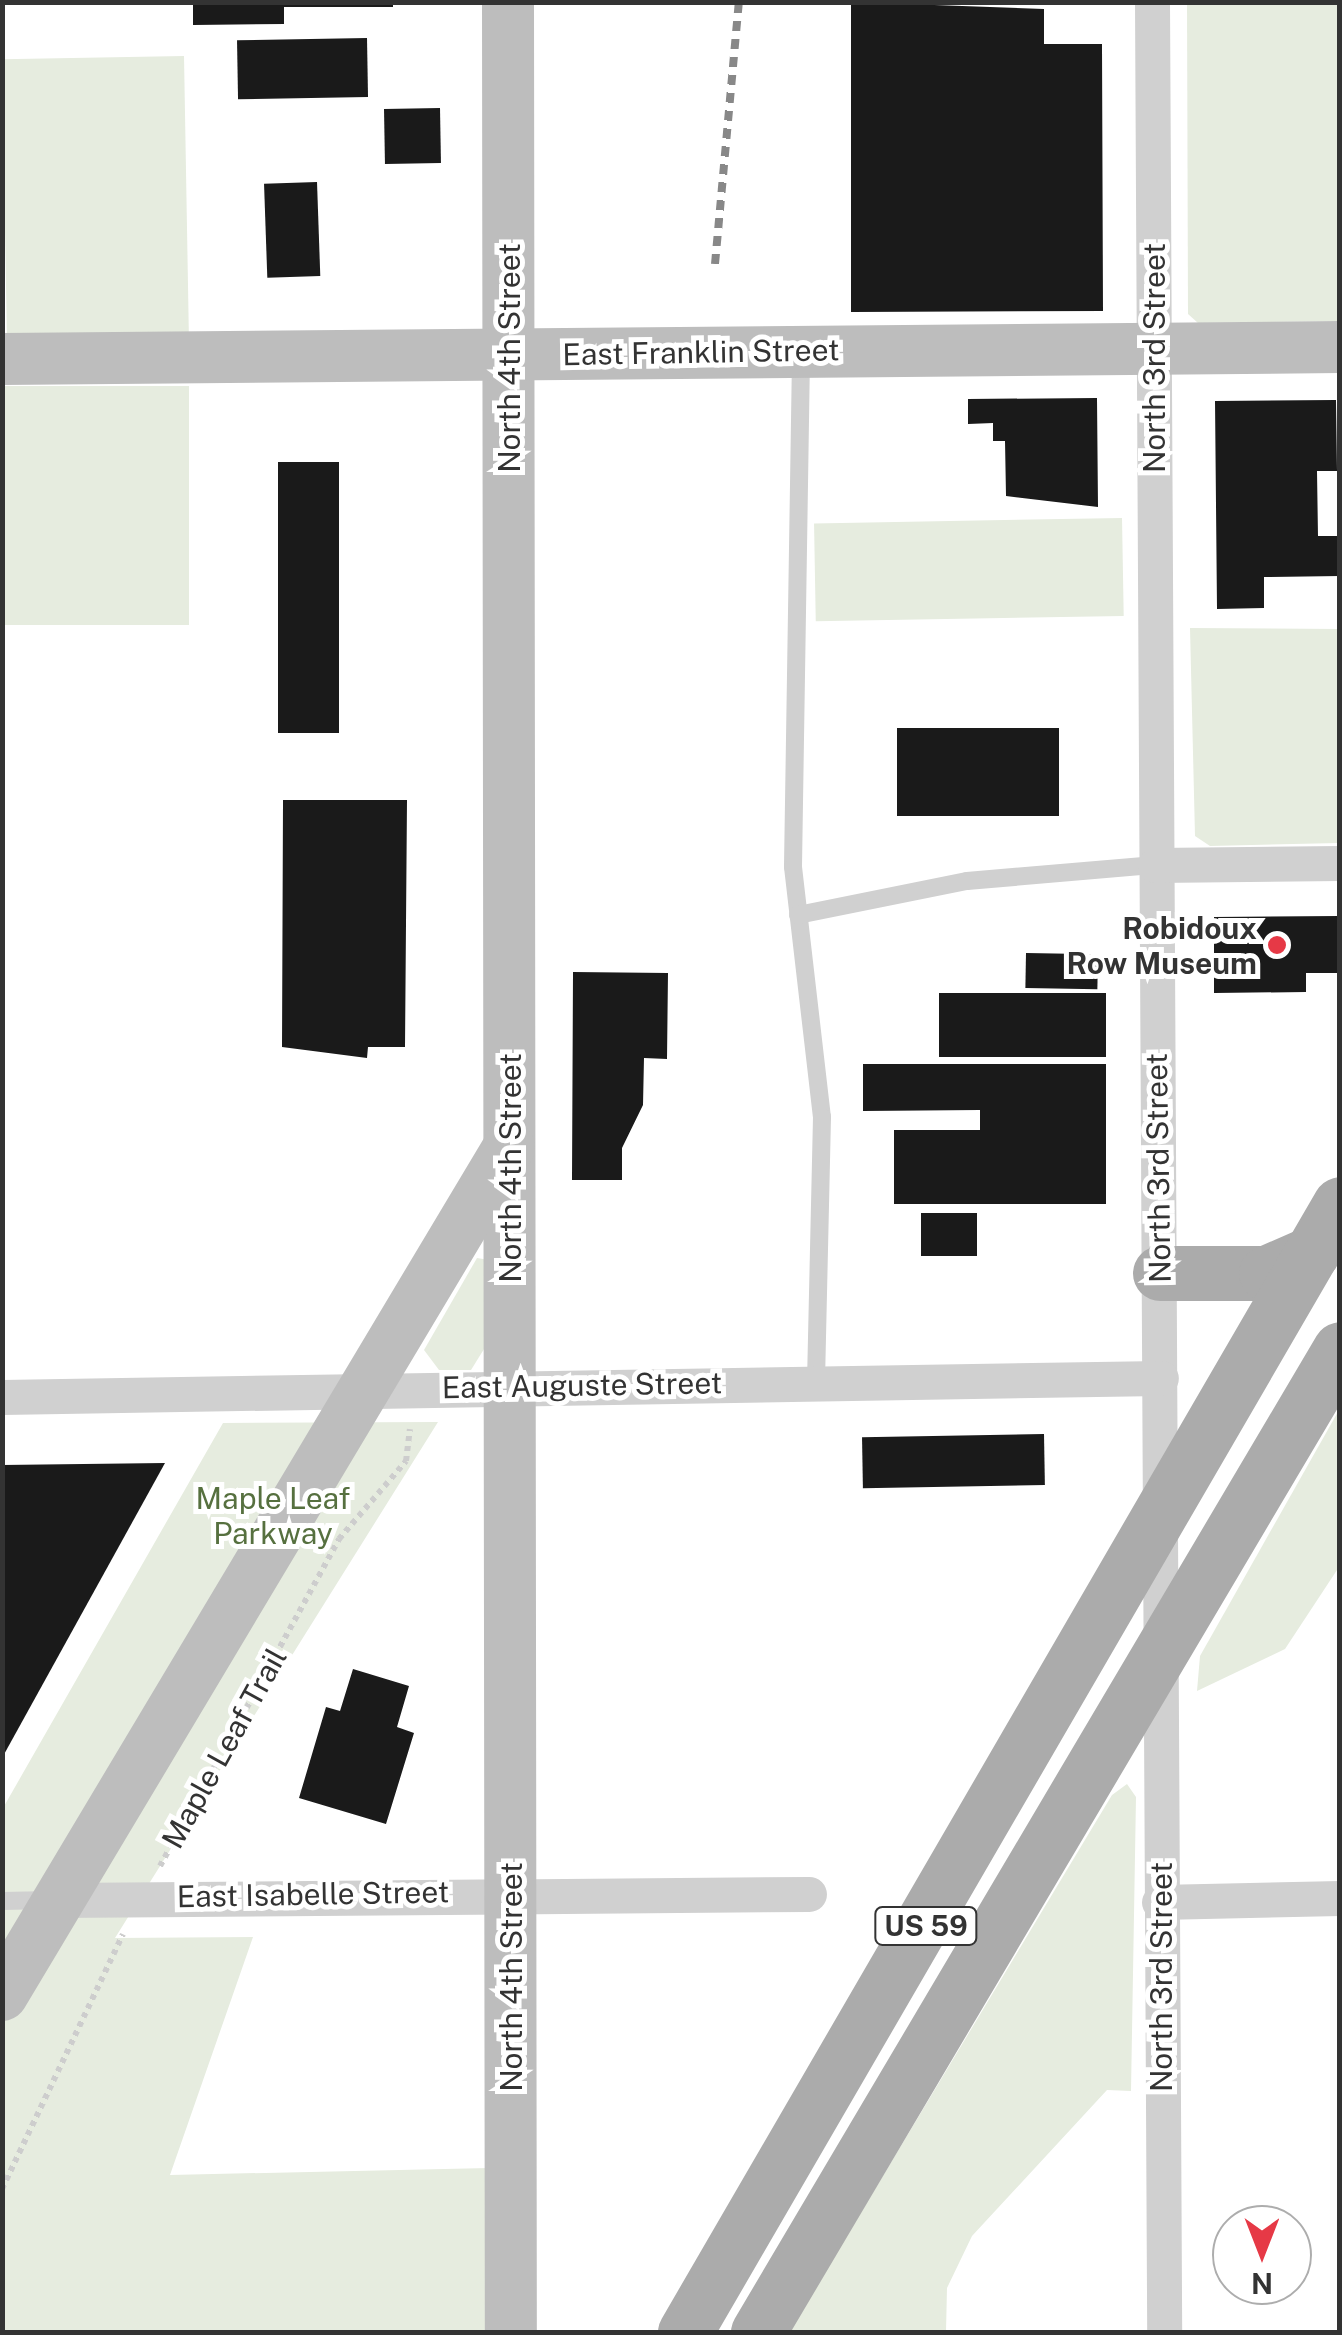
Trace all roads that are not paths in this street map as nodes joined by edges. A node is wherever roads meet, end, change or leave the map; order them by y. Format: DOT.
graph roads {
  1 [pos="508,2"];
  2 [pos="1152,2"];
  3 [pos="1340,347"];
  4 [pos="1154,348"];
  5 [pos="800,352"];
  6 [pos="509,354"];
  7 [pos="2,359"];
  8 [pos="1340,862"];
  9 [pos="1155,865"];
  10 [pos="798,915"];
  11 [pos="510,1146"];
  12 [pos="1340,1204"];
  13 [pos="1312,1253"];
  14 [pos="1160,1272"];
  15 [pos="1340,1349"];
  16 [pos="1161,1378"];
  17 [pos="816,1379"];
  18 [pos="510,1387"];
  19 [pos="371,1390"];
  20 [pos="2,1396"];
  21 [pos="1164,1517"];
  22 [pos="1162,1642"];
  23 [pos="510,1890"];
  24 [pos="809,1894"];
  25 [pos="1340,1898"];
  26 [pos="58,1900"];
  27 [pos="2,1901"];
  28 [pos="1159,1902"];
  29 [pos="2,1995"];
  30 [pos="511,2332"];
  31 [pos="686,2332"];
  32 [pos="758,2332"];
  33 [pos="1164,2332"];
  1 -- 6 [label="street, North 4th Street"];
  2 -- 4 [label="street, North 3rd Street"];
  3 -- 4 [label="street, East Franklin Street"];
  4 -- 5 [label="street, East Franklin Street"];
  4 -- 9 [label="street, North 3rd Street"];
  5 -- 6 [label="street, East Franklin Street"];
  5 -- 10 [label="lane"];
  6 -- 7 [label="street, East Franklin Street"];
  6 -- 11 [label="street, North 4th Street"];
  8 -- 9 [label="street"];
  9 -- 10 [label="lane"];
  9 -- 14 [label="street, North 3rd Street"];
  10 -- 17 [label="lane"];
  11 -- 18 [label="street, North 4th Street"];
  11 -- 19 [label="street"];
  12 -- 13 [label="main road, US 59"];
  13 -- 14 [label="main road"];
  13 -- 21 [label="main road, US 59"];
  14 -- 16 [label="street, North 3rd Street"];
  15 -- 22 [label="main road, US 59"];
  16 -- 17 [label="street, East Auguste Street"];
  16 -- 21 [label="street, North 3rd Street"];
  17 -- 18 [label="street, East Auguste Street"];
  18 -- 19 [label="street, East Auguste Street"];
  18 -- 23 [label="street, North 4th Street"];
  19 -- 20 [label="street, East Auguste Street"];
  19 -- 26 [label="street"];
  21 -- 22 [label="street, North 3rd Street"];
  21 -- 31 [label="main road, US 59"];
  22 -- 28 [label="street, North 3rd Street"];
  22 -- 32 [label="main road, US 59"];
  23 -- 24 [label="street, East Isabelle Street"];
  23 -- 26 [label="street, East Isabelle Street"];
  23 -- 30 [label="street, North 4th Street"];
  25 -- 28 [label="street"];
  26 -- 27 [label="lane"];
  26 -- 29 [label="street"];
  28 -- 33 [label="street, North 3rd Street"];
}
